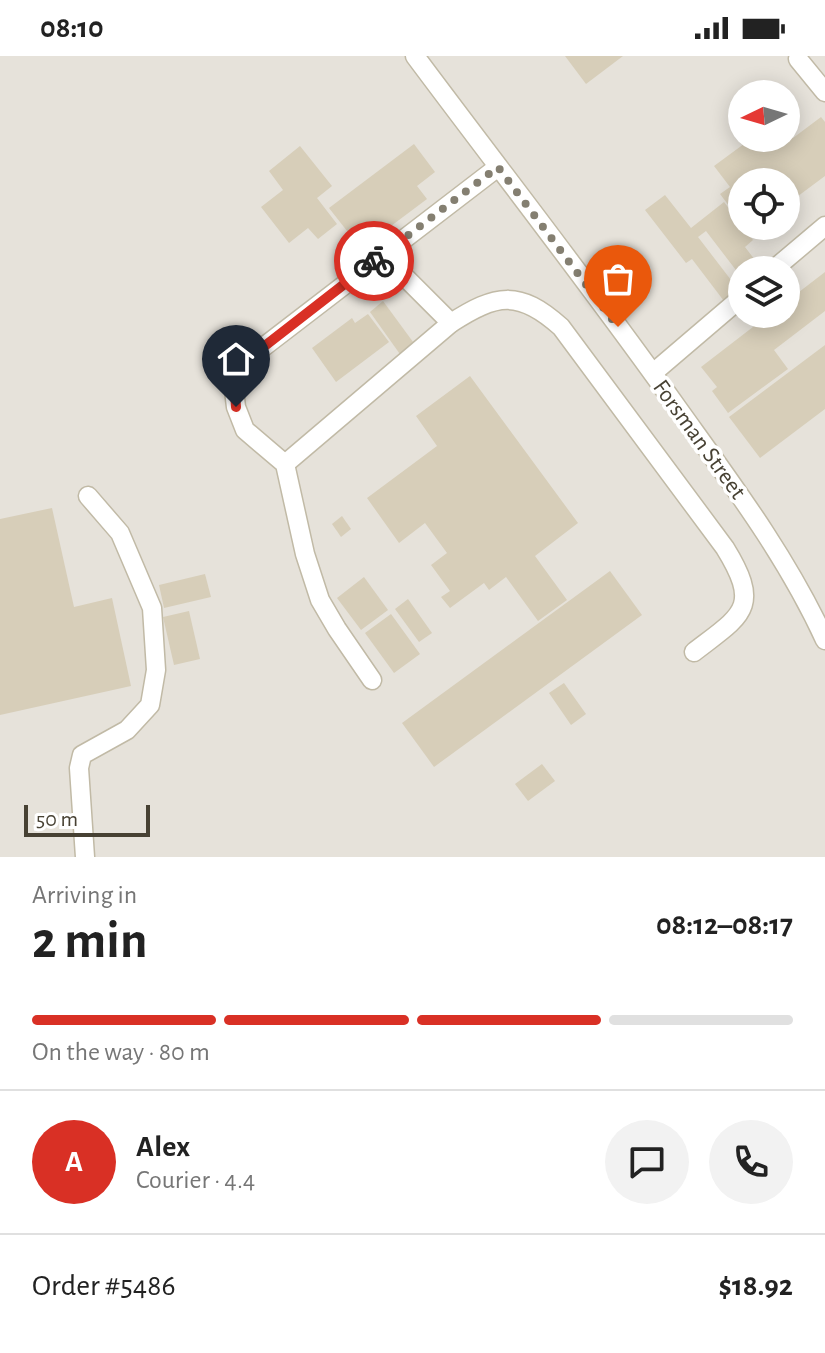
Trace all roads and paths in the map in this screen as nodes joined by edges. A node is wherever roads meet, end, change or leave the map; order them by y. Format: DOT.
graph roads {
  1 [pos="415,56"];
  2 [pos="798,59"];
  3 [pos="825,92"];
  4 [pos="498,167"];
  5 [pos="825,226"];
  6 [pos="383,255"];
  7 [pos="790,256"];
  8 [pos="728,309"];
  9 [pos="451,323"];
  10 [pos="653,373"];
  11 [pos="285,464"];
  12 [pos="88,496"];
  13 [pos="825,640"];
  14 [pos="694,652"];
  15 [pos="372,680"];
  16 [pos="85,857"];
  1 -- 4 [label="street, Forsman Street"];
  2 -- 3 [label="street"];
  4 -- 6 [label="street"];
  4 -- 10 [label="street, Forsman Street"];
  5 -- 7 [label="street"];
  6 -- 9 [label="street"];
  6 -- 11 [label="street"];
  8 -- 10 [label="street"];
  9 -- 11 [label="street"];
  9 -- 14 [label="street"];
  10 -- 13 [label="street, Forsman Street"];
  11 -- 15 [label="street"];
  12 -- 16 [label="street"];
}
